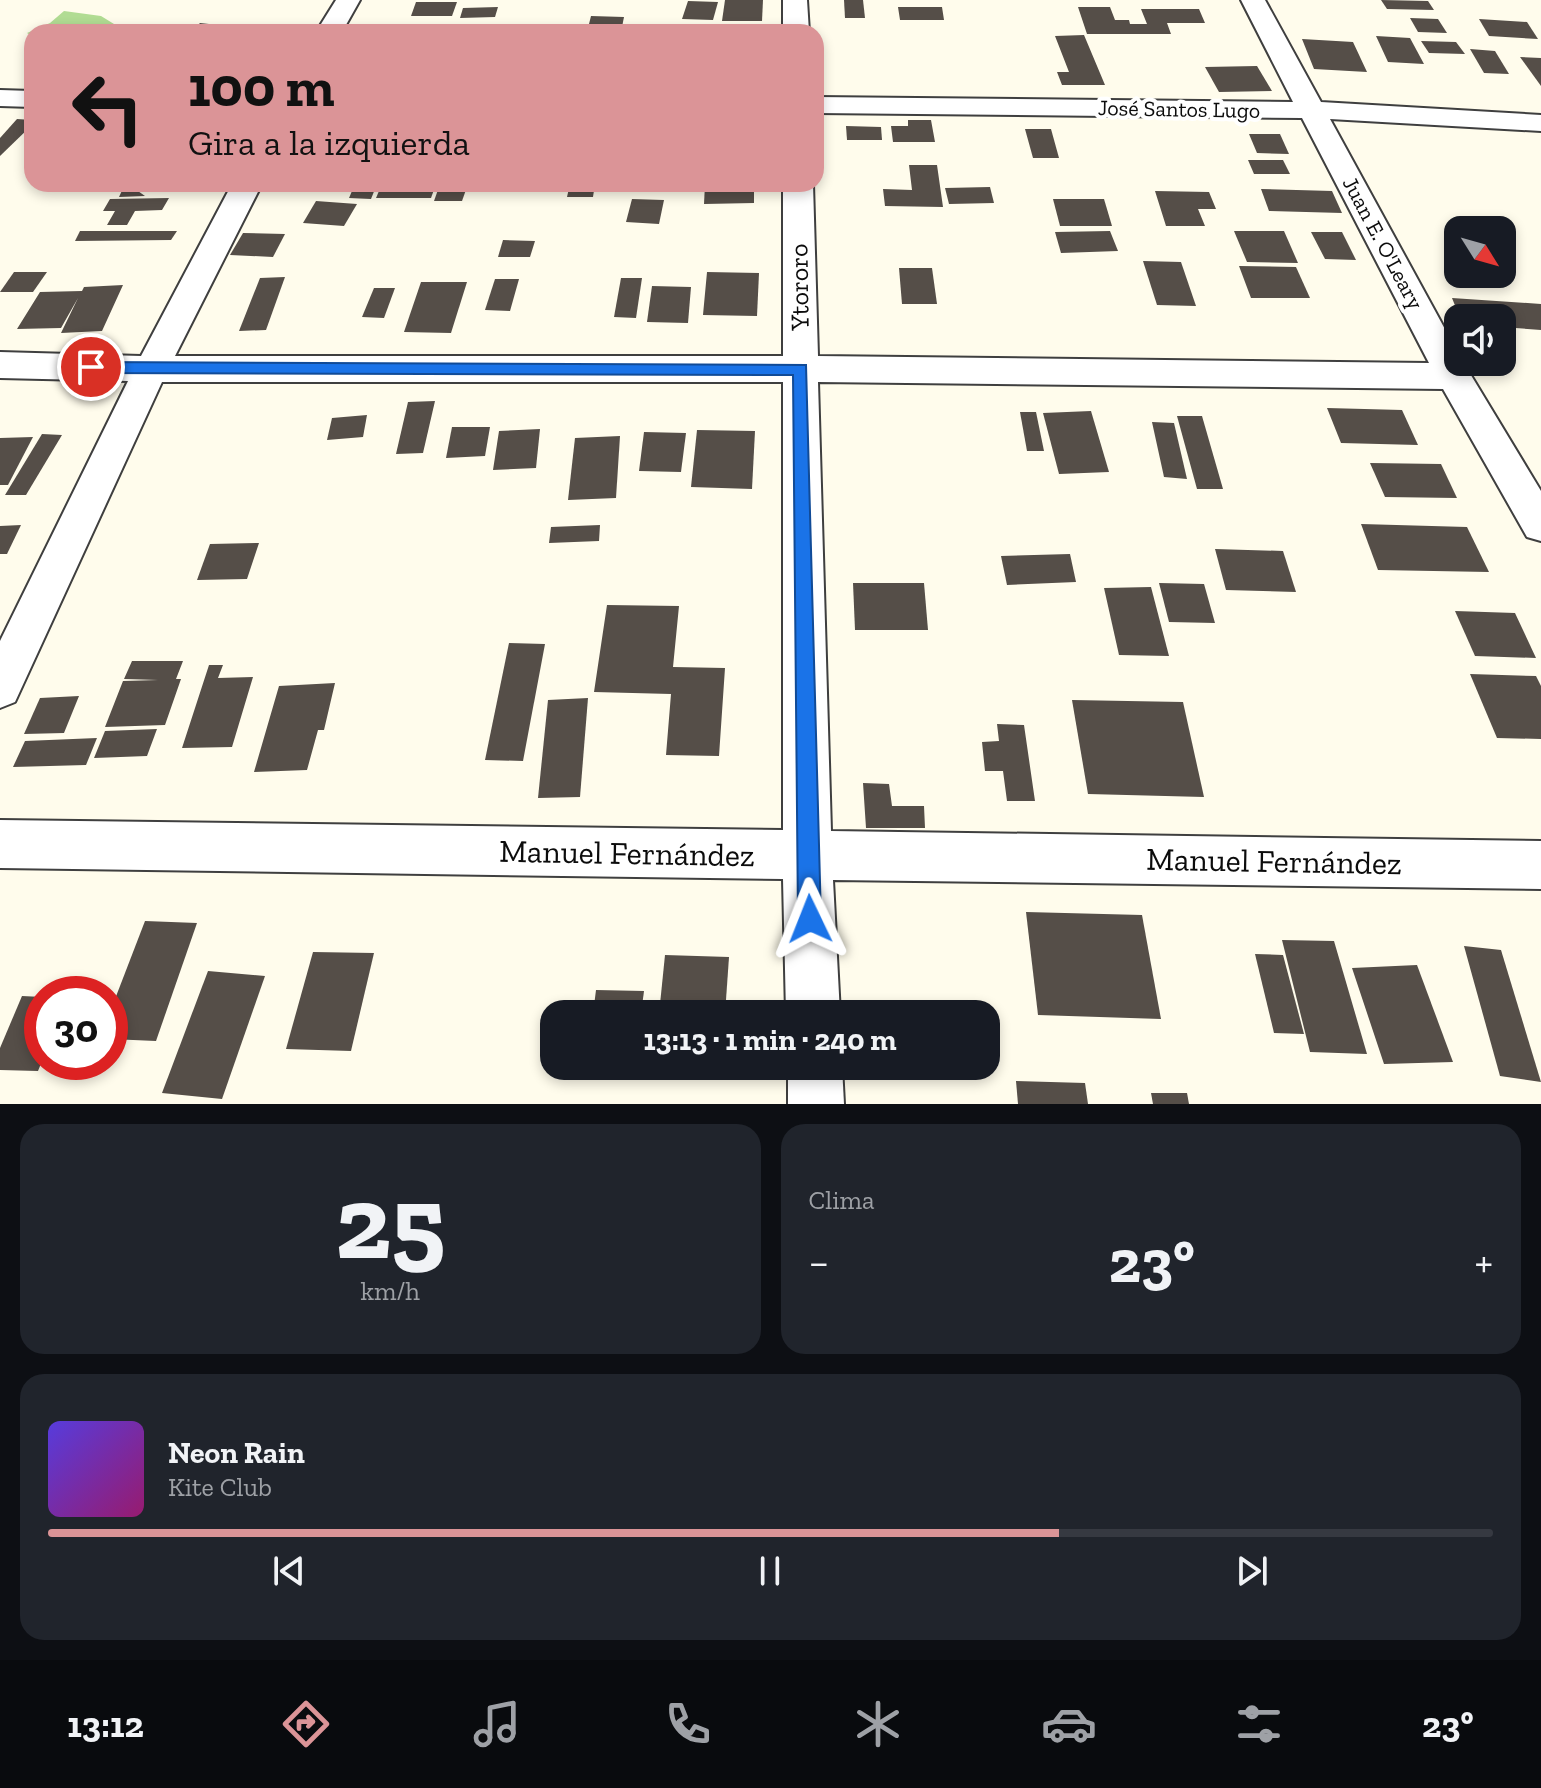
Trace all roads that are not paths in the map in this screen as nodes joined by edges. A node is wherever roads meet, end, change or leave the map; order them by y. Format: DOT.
graph roads {
  1 [pos="348,0"];
  2 [pos="795,0"];
  3 [pos="1253,0"];
  4 [pos="334,24"];
  5 [pos="796,24"];
  6 [pos="0,98"];
  7 [pos="24,99"];
  8 [pos="824,105"];
  9 [pos="1314,110"];
  10 [pos="1541,123"];
  11 [pos="243,192"];
  12 [pos="798,192"];
  13 [pos="1444,359"];
  14 [pos="0,365"];
  15 [pos="151,369"];
  16 [pos="800,369"];
  17 [pos="1444,376"];
  18 [pos="1453,376"];
  19 [pos="1541,525"];
  20 [pos="0,687"];
  21 [pos="0,844"];
  22 [pos="807,855"];
  23 [pos="1541,865"];
  24 [pos="812,1000"];
  25 [pos="815,1080"];
  26 [pos="816,1104"];
  1 -- 4 [label="street"];
  2 -- 5 [label="street"];
  3 -- 9 [label="street, Juan E. O'Leary"];
  6 -- 7 [label="street"];
  8 -- 9 [label="street, José Santos Lugo"];
  9 -- 10 [label="street, José Santos Lugo"];
  9 -- 13 [label="street, Juan E. O'Leary"];
  11 -- 15 [label="street"];
  12 -- 16 [label="street, Ytororo"];
  14 -- 15 [label="street"];
  15 -- 16 [label="street"];
  15 -- 20 [label="street"];
  16 -- 17 [label="street"];
  16 -- 22 [label="street, Ytororo"];
  18 -- 19 [label="street, Juan E. O'Leary"];
  21 -- 22 [label="street, Manuel Fernández"];
  22 -- 23 [label="street, Manuel Fernández"];
  22 -- 24 [label="street, Ytororo"];
  25 -- 26 [label="street"];
}
